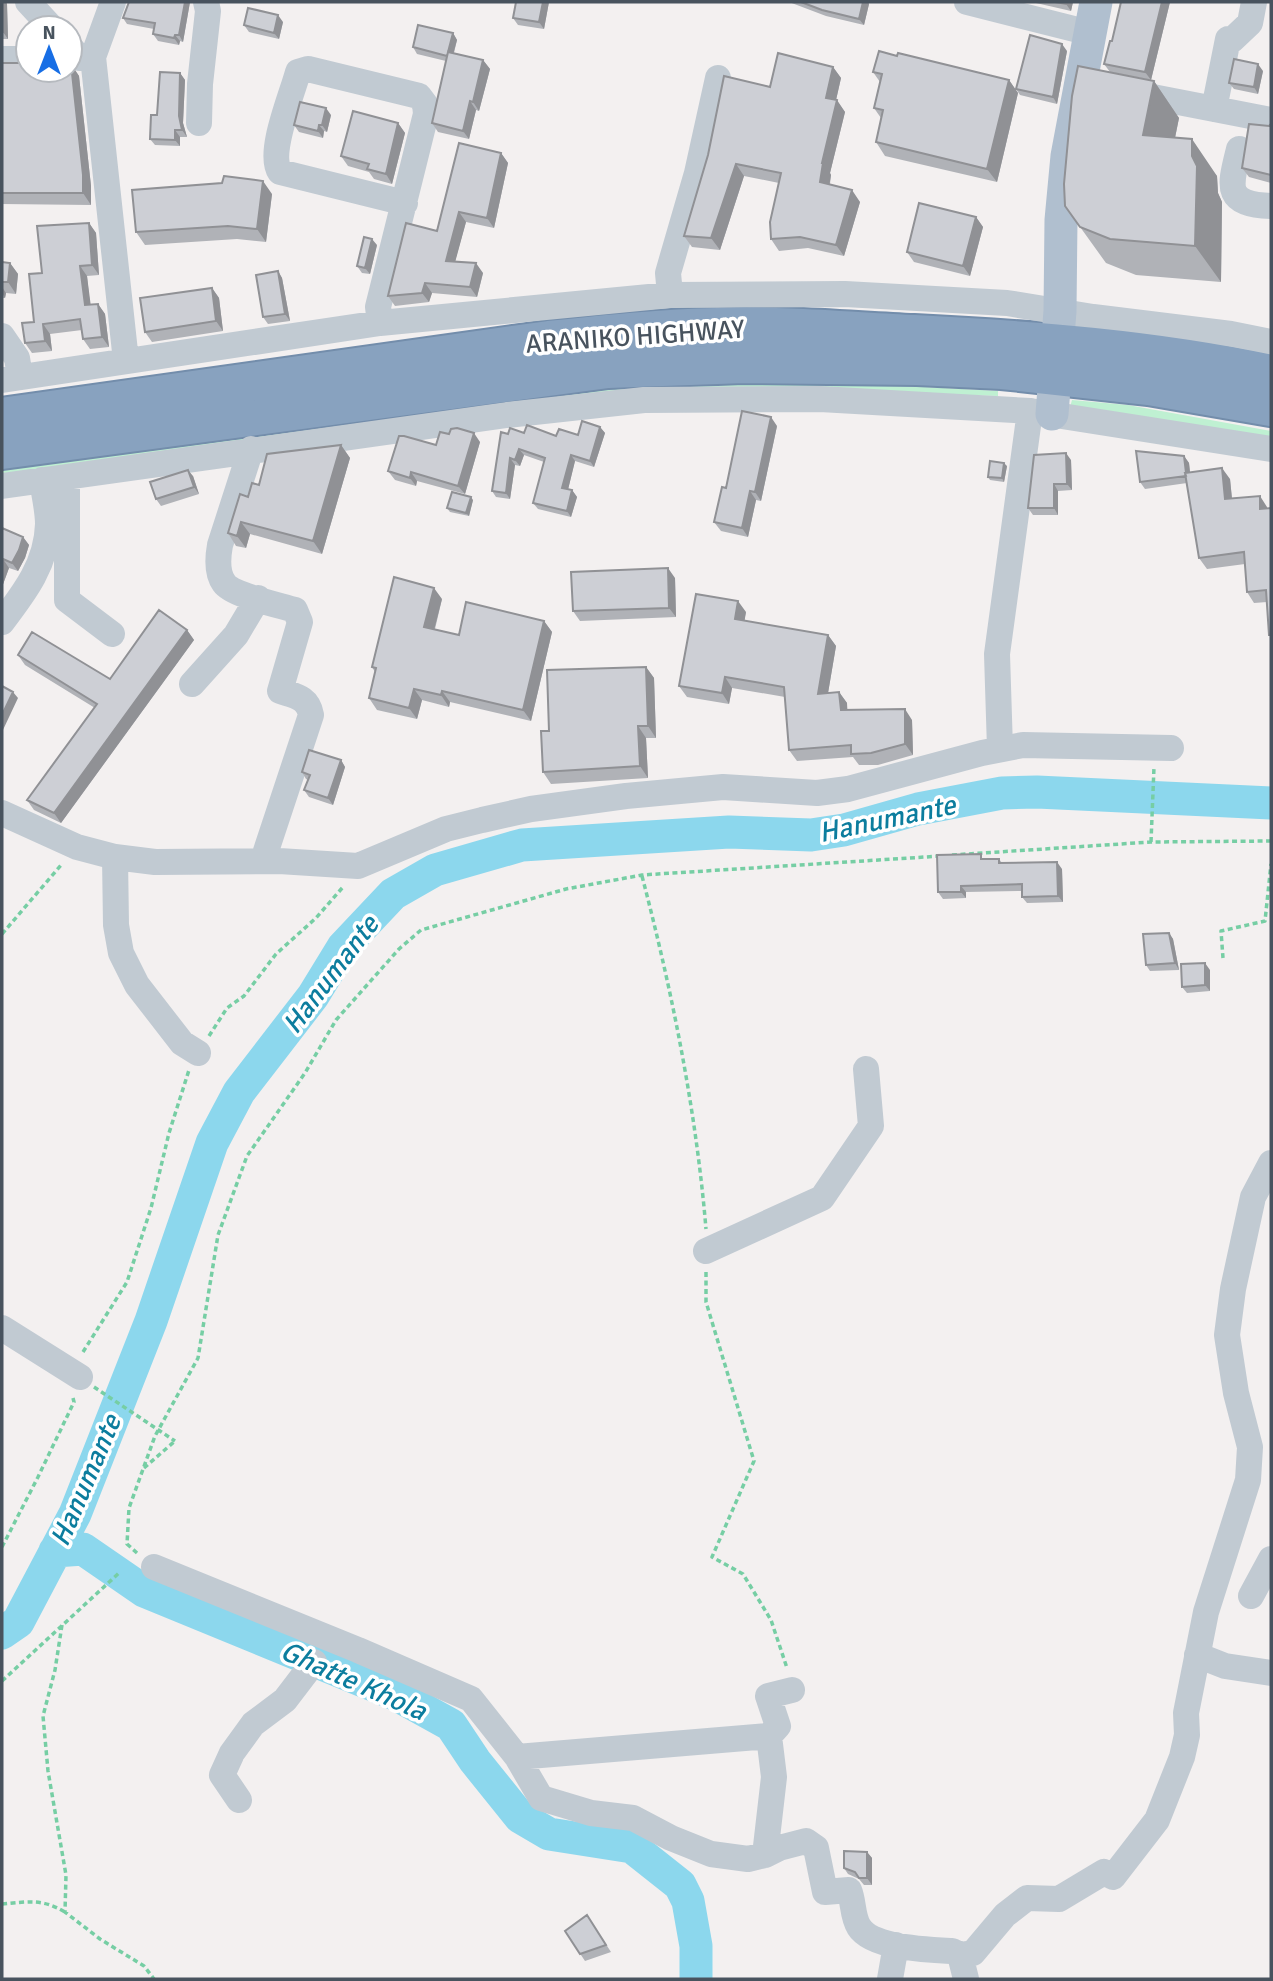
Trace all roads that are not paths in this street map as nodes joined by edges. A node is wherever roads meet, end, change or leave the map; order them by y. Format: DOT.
graph roads {
  1 [pos="113,2"];
  2 [pos="206,2"];
  3 [pos="967,2"];
  4 [pos="1254,2"];
  5 [pos="1006,7"];
  6 [pos="1093,18"];
  7 [pos="84,46"];
  8 [pos="718,78"];
  9 [pos="1079,82"];
  10 [pos="83,84"];
  11 [pos="1214,109"];
  12 [pos="1271,120"];
  13 [pos="199,123"];
  14 [pos="1239,149"];
  15 [pos="405,203"];
  16 [pos="1271,206"];
  17 [pos="670,295"];
  18 [pos="380,323"];
  19 [pos="2,336"];
  20 [pos="1271,342"];
  21 [pos="1058,343"];
  22 [pos="126,361"];
  23 [pos="1271,374"];
  24 [pos="11,378"];
  25 [pos="1271,407"];
  26 [pos="1041,412"];
  27 [pos="2,417"];
  28 [pos="251,449"];
  29 [pos="1271,449"];
  30 [pos="2,450"];
  31 [pos="54,479"];
  32 [pos="2,485"];
  33 [pos="258,598"];
  34 [pos="2,622"];
  35 [pos="112,634"];
  36 [pos="192,684"];
  37 [pos="1000,749"];
  38 [pos="1163,756"];
  39 [pos="2,813"];
  40 [pos="115,857"];
  41 [pos="265,861"];
  42 [pos="198,1053"];
  43 [pos="866,1069"];
  44 [pos="1271,1163"];
  45 [pos="706,1251"];
  46 [pos="2,1328"];
  47 [pos="82,1378"];
  48 [pos="1271,1559"];
  49 [pos="154,1567"];
  50 [pos="1251,1596"];
  51 [pos="1197,1655"];
  52 [pos="314,1662"];
  53 [pos="1271,1673"];
  54 [pos="792,1690"];
  55 [pos="769,1736"];
  56 [pos="517,1757"];
  57 [pos="239,1800"];
  58 [pos="765,1855"];
  59 [pos="896,1945"];
  60 [pos="963,1967"];
  61 [pos="890,1979"];
  1 -- 7 [label="street"];
  2 -- 13 [label="street"];
  3 -- 5 [label="street"];
  4 -- 11 [label="street"];
  5 -- 6 [label="street"];
  6 -- 9 [label="main road"];
  8 -- 17 [label="street"];
  9 -- 11 [label="street"];
  9 -- 21 [label="main road"];
  10 -- 22 [label="street"];
  11 -- 12 [label="street"];
  14 -- 16 [label="street"];
  15 -- 15 [label="street"];
  15 -- 18 [label="street"];
  17 -- 18 [label="street"];
  17 -- 21 [label="street"];
  18 -- 22 [label="street"];
  19 -- 24 [label="street"];
  20 -- 21 [label="street"];
  21 -- 23 [label="highway, ARANIKO HIGHWAY"];
  21 -- 25 [label="highway, ARANIKO HIGHWAY"];
  21 -- 26 [label="main road"];
  21 -- 27 [label="highway, ARANIKO HIGHWAY"];
  21 -- 30 [label="highway, ARANIKO HIGHWAY"];
  22 -- 24 [label="street"];
  26 -- 28 [label="street"];
  26 -- 29 [label="street"];
  26 -- 37 [label="street"];
  28 -- 31 [label="street"];
  28 -- 33 [label="street"];
  31 -- 32 [label="street"];
  31 -- 34 [label="street"];
  31 -- 35 [label="street"];
  33 -- 36 [label="street"];
  33 -- 41 [label="street"];
  37 -- 38 [label="street"];
  37 -- 41 [label="street"];
  39 -- 40 [label="street"];
  40 -- 41 [label="street"];
  40 -- 42 [label="street"];
  43 -- 45 [label="street"];
  44 -- 51 [label="street"];
  46 -- 47 [label="street"];
  48 -- 50 [label="street"];
  49 -- 56 [label="street"];
  51 -- 53 [label="street"];
  51 -- 60 [label="street"];
  52 -- 57 [label="street"];
  54 -- 55 [label="street"];
  55 -- 56 [label="street"];
  55 -- 58 [label="street"];
  56 -- 58 [label="street"];
  58 -- 59 [label="street"];
  59 -- 60 [label="street"];
  59 -- 61 [label="street"];
}
